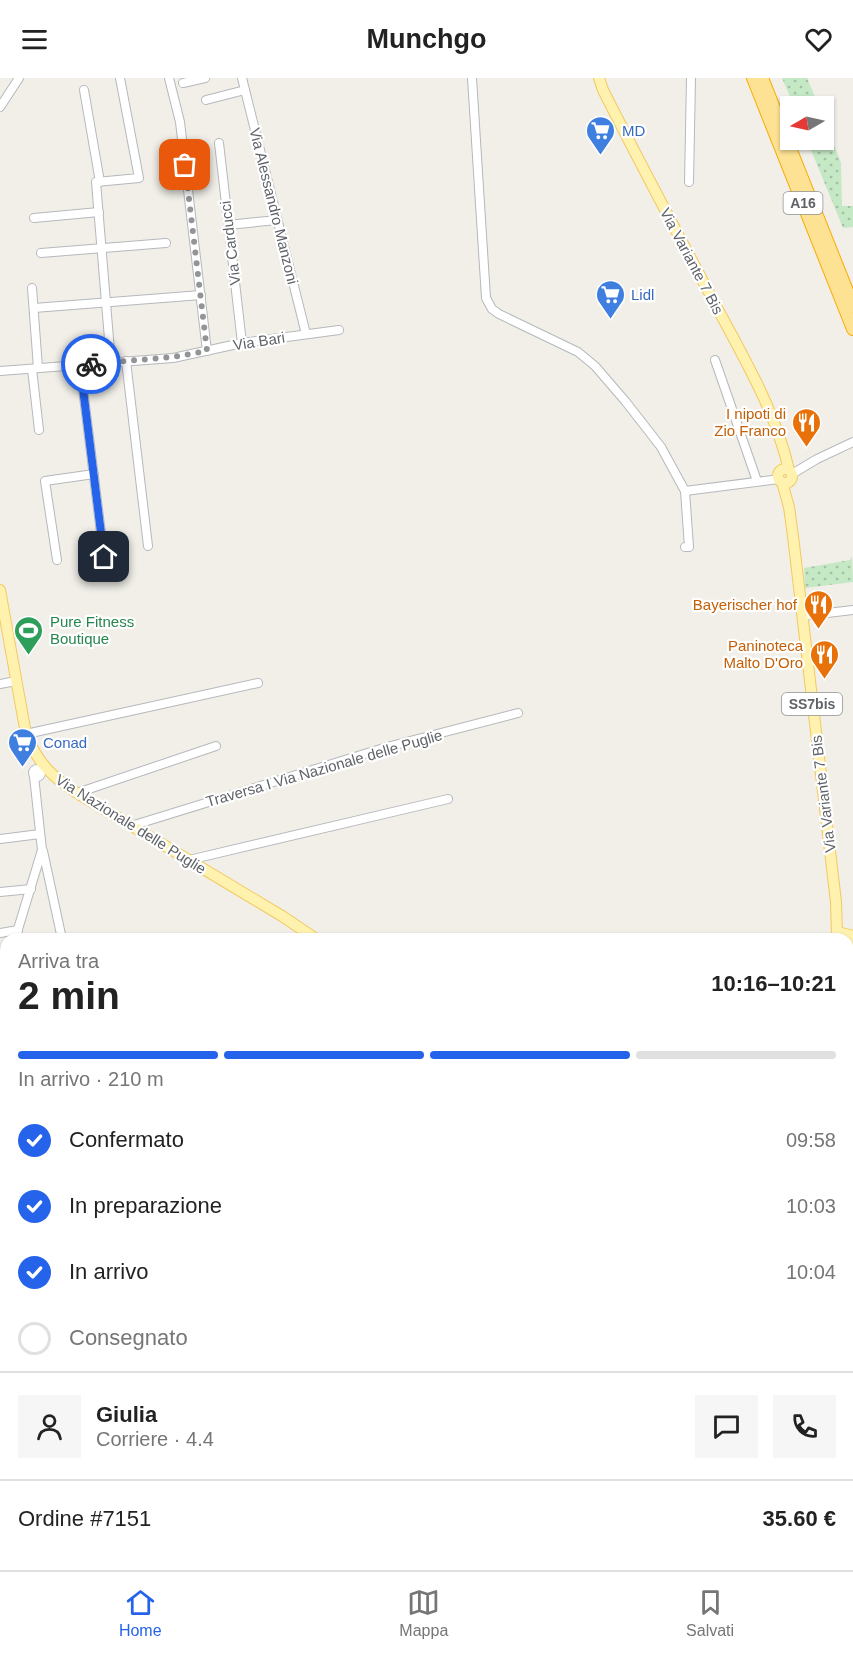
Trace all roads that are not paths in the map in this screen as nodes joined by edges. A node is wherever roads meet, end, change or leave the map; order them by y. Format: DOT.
graph roads {
  1 [pos="19,78"];
  2 [pos="120,78"];
  3 [pos="169,78"];
  4 [pos="205,78"];
  5 [pos="242,78"];
  6 [pos="472,78"];
  7 [pos="592,78"];
  8 [pos="599,78"];
  9 [pos="691,78"];
  10 [pos="753,78"];
  11 [pos="762,78"];
  12 [pos="183,83"];
  13 [pos="84,90"];
  14 [pos="245,90"];
  15 [pos="603,90"];
  16 [pos="206,100"];
  17 [pos="0,107"];
  18 [pos="219,143"];
  19 [pos="98,182"];
  20 [pos="689,182"];
  21 [pos="99,212"];
  22 [pos="34,218"];
  23 [pos="277,220"];
  24 [pos="228,225"];
  25 [pos="166,243"];
  26 [pos="102,249"];
  27 [pos="41,253"];
  28 [pos="32,288"];
  29 [pos="201,295"];
  30 [pos="106,303"];
  31 [pos="853,306"];
  32 [pos="34,308"];
  33 [pos="853,329"];
  34 [pos="339,330"];
  35 [pos="306,334"];
  36 [pos="242,343"];
  37 [pos="207,351"];
  38 [pos="715,360"];
  39 [pos="126,361"];
  40 [pos="111,363"];
  41 [pos="80,365"];
  42 [pos="35,369"];
  43 [pos="0,371"];
  44 [pos="39,430"];
  45 [pos="853,442"];
  46 [pos="94,474"];
  47 [pos="786,476"];
  48 [pos="757,482"];
  49 [pos="685,491"];
  50 [pos="148,546"];
  51 [pos="685,547"];
  52 [pos="104,557"];
  53 [pos="57,560"];
  54 [pos="0,590"];
  55 [pos="853,610"];
  56 [pos="802,616"];
  57 [pos="16,681"];
  58 [pos="258,683"];
  59 [pos="0,684"];
  60 [pos="518,712"];
  61 [pos="27,734"];
  62 [pos="216,746"];
  63 [pos="35,755"];
  64 [pos="36,774"];
  65 [pos="53,777"];
  66 [pos="76,794"];
  67 [pos="448,799"];
  68 [pos="131,826"];
  69 [pos="40,834"];
  70 [pos="0,839"];
  71 [pos="42,850"];
  72 [pos="189,860"];
  73 [pos="31,889"];
  74 [pos="0,892"];
  75 [pos="836,902"];
  76 [pos="18,933"];
  77 [pos="61,933"];
  78 [pos="306,933"];
  79 [pos="836,933"];
  80 [pos="847,933"];
  1 -- 17 [label="street"];
  2 -- 19 [label="street"];
  3 -- 29 [label="street"];
  4 -- 12 [label="street"];
  5 -- 14 [label="street, Via Alessandro Manzoni"];
  6 -- 49 [label="street"];
  7 -- 15 [label="main road, Via Variante 7 Bis / SS7bis"];
  8 -- 15 [label="main road, Via Variante 7 Bis / SS7bis"];
  9 -- 20 [label="street"];
  10 -- 33 [label="highway, A16"];
  11 -- 31 [label="highway, A16"];
  13 -- 19 [label="street"];
  14 -- 16 [label="street"];
  14 -- 23 [label="street, Via Alessandro Manzoni"];
  15 -- 47 [label="main road, Via Variante 7 Bis / SS7bis"];
  18 -- 24 [label="street, Via Carducci"];
  19 -- 21 [label="street"];
  21 -- 22 [label="street"];
  21 -- 26 [label="street"];
  23 -- 24 [label="street"];
  23 -- 35 [label="street, Via Alessandro Manzoni"];
  24 -- 36 [label="street, Via Carducci"];
  25 -- 26 [label="street"];
  26 -- 27 [label="street"];
  26 -- 30 [label="street"];
  28 -- 32 [label="street"];
  29 -- 30 [label="street"];
  29 -- 37 [label="street"];
  30 -- 32 [label="street"];
  30 -- 40 [label="street"];
  32 -- 42 [label="street"];
  34 -- 35 [label="street, Via Bari"];
  35 -- 36 [label="street, Via Bari"];
  36 -- 37 [label="street, Via Bari"];
  37 -- 39 [label="street, Via Bari"];
  38 -- 48 [label="street"];
  39 -- 40 [label="street, Via Bari"];
  39 -- 50 [label="street"];
  40 -- 41 [label="street, Via Bari"];
  41 -- 42 [label="street, Via Bari"];
  41 -- 46 [label="street"];
  42 -- 43 [label="street, Via Bari"];
  42 -- 44 [label="street"];
  45 -- 47 [label="street"];
  46 -- 52 [label="street"];
  46 -- 53 [label="street"];
  47 -- 48 [label="street"];
  47 -- 56 [label="main road, Via Variante 7 Bis / SS7bis"];
  48 -- 49 [label="street"];
  49 -- 51 [label="street"];
  54 -- 57 [label="main road, Via Nazionale delle Puglie"];
  55 -- 56 [label="street"];
  56 -- 75 [label="main road, Via Variante 7 Bis / SS7bis"];
  57 -- 59 [label="street"];
  57 -- 61 [label="main road, Via Nazionale delle Puglie"];
  58 -- 61 [label="street"];
  60 -- 68 [label="street, Traversa I Via Nazionale delle Puglie"];
  61 -- 63 [label="main road, Via Nazionale delle Puglie"];
  62 -- 66 [label="street"];
  63 -- 64 [label="street"];
  63 -- 65 [label="main road, Via Nazionale delle Puglie"];
  64 -- 65 [label="street"];
  64 -- 69 [label="street"];
  65 -- 66 [label="main road, Via Nazionale delle Puglie"];
  66 -- 68 [label="main road, Via Nazionale delle Puglie"];
  67 -- 72 [label="street"];
  68 -- 72 [label="main road, Via Nazionale delle Puglie"];
  69 -- 70 [label="street"];
  69 -- 71 [label="street"];
  71 -- 73 [label="street"];
  71 -- 77 [label="street"];
  72 -- 78 [label="main road, Via Nazionale delle Puglie"];
  73 -- 74 [label="street"];
  73 -- 76 [label="street"];
  75 -- 79 [label="main road, Via Variante 7 Bis / SS7bis"];
  75 -- 80 [label="main road, Via Variante 7 Bis / SS7bis"];
}
